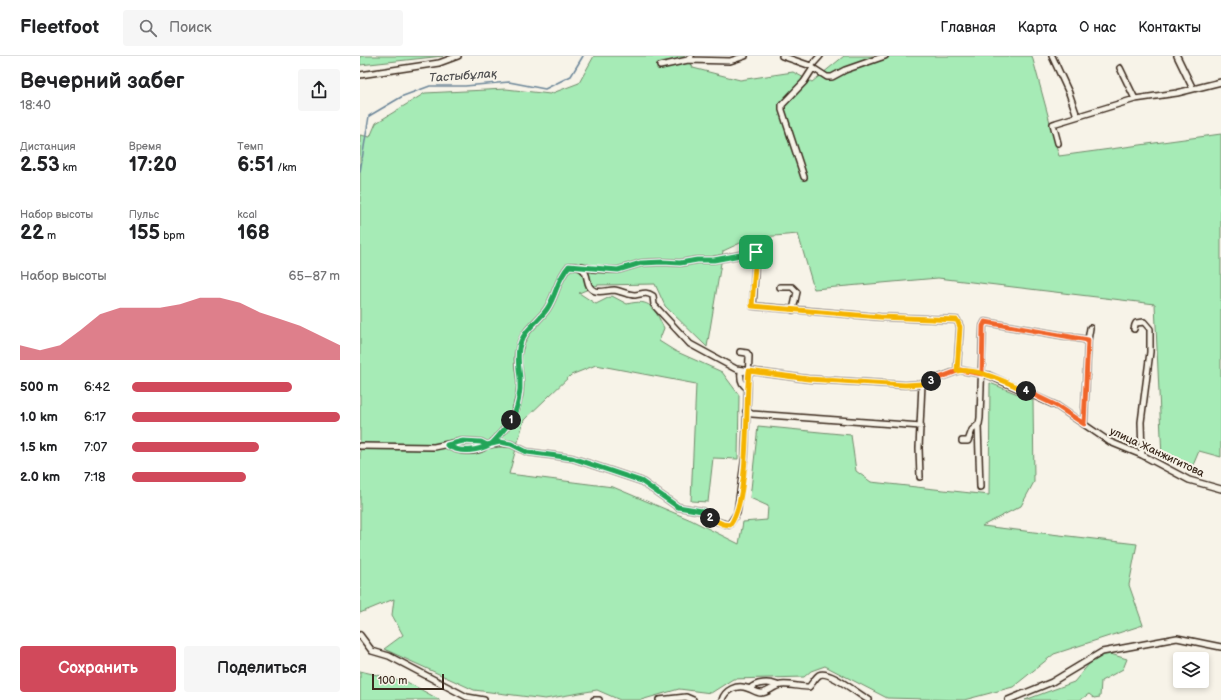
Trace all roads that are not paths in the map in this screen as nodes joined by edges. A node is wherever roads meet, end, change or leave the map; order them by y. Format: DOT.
graph roads {
  1 [pos="458,56"];
  2 [pos="745,56"];
  3 [pos="782,56"];
  4 [pos="820,56"];
  5 [pos="885,56"];
  6 [pos="1052,56"];
  7 [pos="1177,56"];
  8 [pos="690,58"];
  9 [pos="660,66"];
  10 [pos="812,67"];
  11 [pos="1120,68"];
  12 [pos="360,74"];
  13 [pos="1221,82"];
  14 [pos="1193,90"];
  15 [pos="1135,99"];
  16 [pos="1077,116"];
  17 [pos="1058,143"];
  18 [pos="804,178"];
  19 [pos="579,266"];
  20 [pos="780,287"];
  21 [pos="793,310"];
  22 [pos="1090,328"];
  23 [pos="1134,329"];
  24 [pos="1088,340"];
  25 [pos="740,352"];
  26 [pos="957,371"];
  27 [pos="748,372"];
  28 [pos="982,374"];
  29 [pos="922,384"];
  30 [pos="747,388"];
  31 [pos="746,411"];
  32 [pos="1084,424"];
  33 [pos="978,425"];
  34 [pos="921,426"];
  35 [pos="962,441"];
  36 [pos="489,444"];
  37 [pos="447,445"];
  38 [pos="360,446"];
  39 [pos="1142,455"];
  40 [pos="920,477"];
  41 [pos="980,487"];
  42 [pos="1221,489"];
  43 [pos="360,635"];
  44 [pos="1221,647"];
  45 [pos="778,686"];
  46 [pos="750,689"];
  47 [pos="472,699"];
  48 [pos="484,700"];
  49 [pos="595,700"];
  50 [pos="599,700"];
  51 [pos="659,700"];
  52 [pos="693,700"];
  53 [pos="722,700"];
  54 [pos="869,700"];
  55 [pos="1008,700"];
  1 -- 12 [label="street"];
  2 -- 8 [label="street"];
  3 -- 10 [label="street"];
  4 -- 10 [label="street"];
  5 -- 10 [label="street"];
  6 -- 16 [label="street"];
  7 -- 14 [label="street"];
  8 -- 9 [label="street"];
  10 -- 18 [label="street"];
  11 -- 15 [label="street"];
  13 -- 14 [label="street"];
  14 -- 15 [label="street"];
  15 -- 16 [label="street"];
  16 -- 17 [label="street"];
  19 -- 21 [label="street"];
  19 -- 27 [label="street"];
  19 -- 36 [label="street"];
  20 -- 21 [label="street"];
  21 -- 26 [label="street"];
  22 -- 24 [label="street"];
  23 -- 39 [label="street"];
  24 -- 28 [label="street"];
  24 -- 32 [label="street"];
  25 -- 27 [label="street"];
  26 -- 28 [label="street, улица Жанжигитова"];
  26 -- 29 [label="street"];
  27 -- 29 [label="street"];
  27 -- 30 [label="street"];
  27 -- 30 [label="street"];
  28 -- 32 [label="street, улица Жанжигитова"];
  28 -- 33 [label="street"];
  29 -- 34 [label="street"];
  30 -- 31 [label="street"];
  31 -- 34 [label="street"];
  31 -- 36 [label="street"];
  32 -- 39 [label="street, улица Жанжигитова"];
  33 -- 35 [label="street"];
  33 -- 41 [label="street"];
  34 -- 40 [label="street"];
  36 -- 37 [label="street"];
  36 -- 37 [label="street"];
  37 -- 38 [label="street"];
  39 -- 42 [label="street, улица Жанжигитова"];
  43 -- 47 [label="street"];
  44 -- 55 [label="street"];
  45 -- 46 [label="street"];
  45 -- 46 [label="street"];
  45 -- 54 [label="street"];
  46 -- 53 [label="street"];
  47 -- 48 [label="street"];
  49 -- 50 [label="street"];
  51 -- 52 [label="street"];
}
